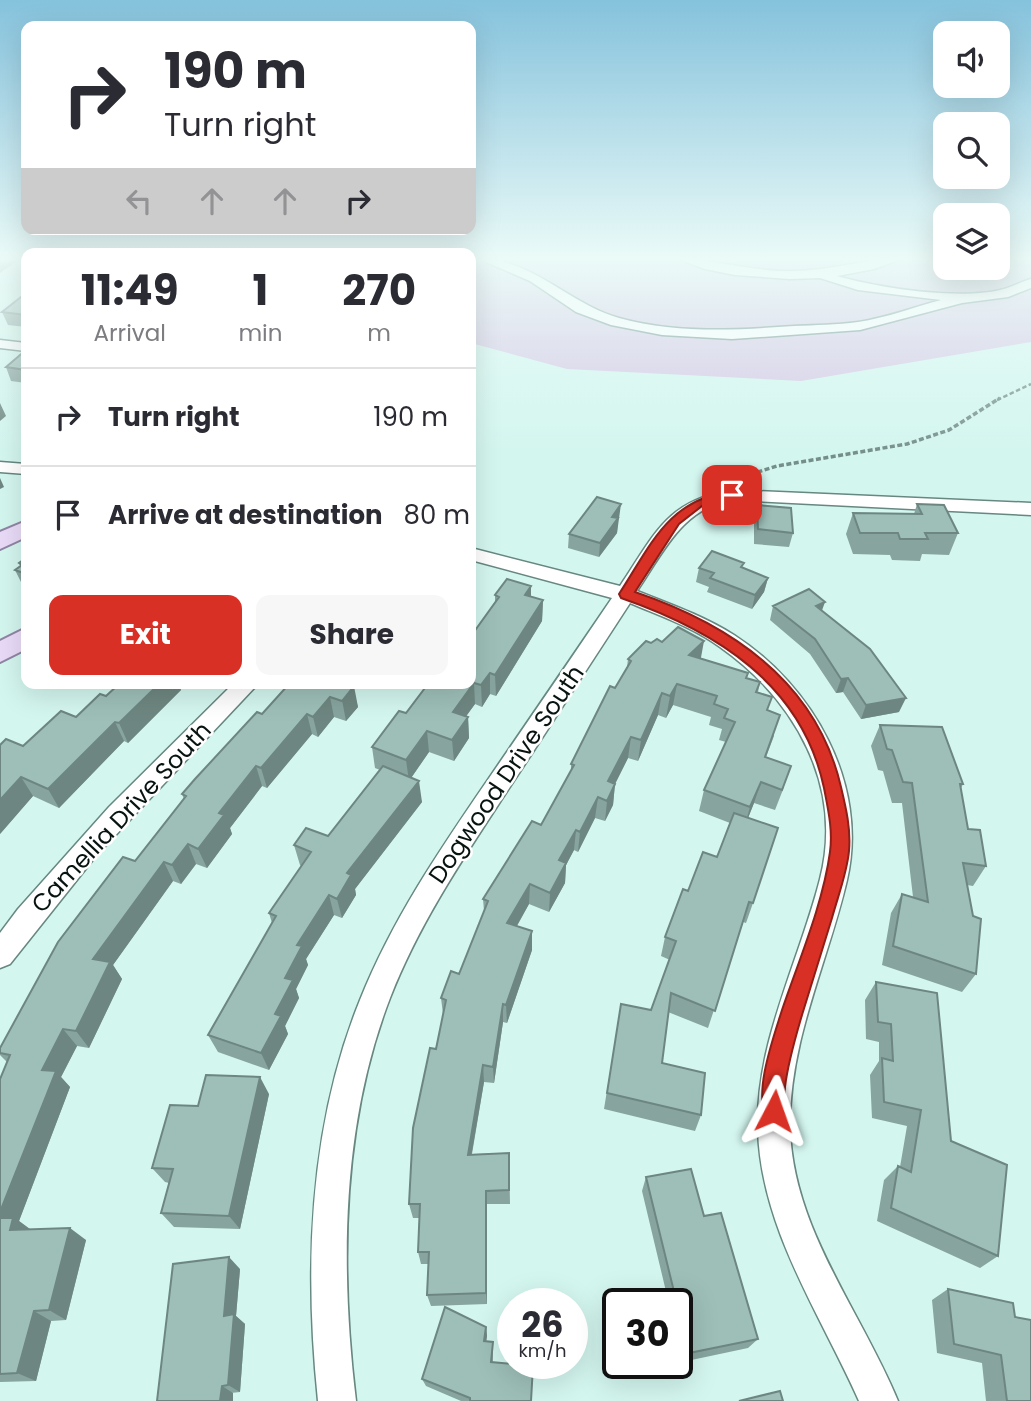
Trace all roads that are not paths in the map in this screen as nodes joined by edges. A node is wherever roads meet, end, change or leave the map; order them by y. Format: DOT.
graph roads {
  1 [pos="628,324"];
  2 [pos="866,324"];
  3 [pos="0,344"];
  4 [pos="21,346"];
  5 [pos="0,467"];
  6 [pos="21,469"];
  7 [pos="1031,509"];
  8 [pos="21,531"];
  9 [pos="0,542"];
  10 [pos="476,555"];
  11 [pos="626,594"];
  12 [pos="21,640"];
  13 [pos="0,653"];
  14 [pos="242,689"];
  15 [pos="0,955"];
  16 [pos="337,1401"];
  17 [pos="878,1401"];
  1 -- 2 [label="street"];
  3 -- 4 [label="street"];
  5 -- 6 [label="lane"];
  7 -- 11 [label="street, Dogwood Drive South"];
  8 -- 9 [label="main road"];
  10 -- 11 [label="street"];
  11 -- 16 [label="street, Dogwood Drive South"];
  11 -- 17 [label="street"];
  12 -- 13 [label="main road"];
  14 -- 15 [label="street, Camellia Drive South"];
}
